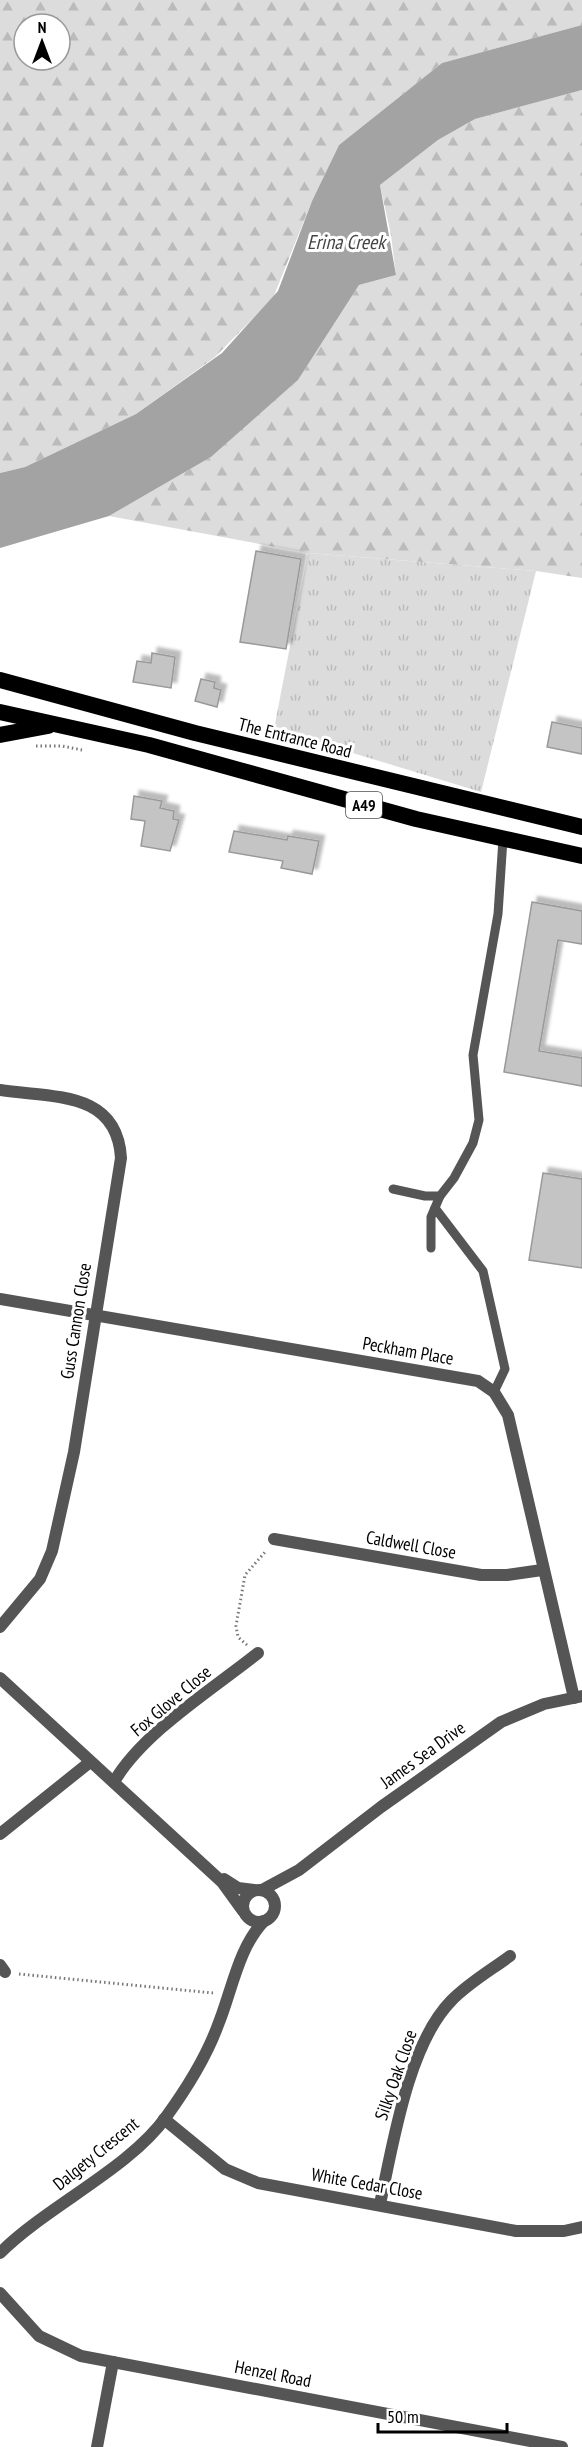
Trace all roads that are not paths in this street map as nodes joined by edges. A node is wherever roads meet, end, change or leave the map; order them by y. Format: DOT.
graph roads {
  1 [pos="0,680"];
  2 [pos="0,712"];
  3 [pos="58,724"];
  4 [pos="0,735"];
  5 [pos="582,827"];
  6 [pos="503,839"];
  7 [pos="582,856"];
  8 [pos="0,1090"];
  9 [pos="393,1189"];
  10 [pos="440,1196"];
  11 [pos="435,1208"];
  12 [pos="431,1248"];
  13 [pos="0,1299"];
  14 [pos="95,1316"];
  15 [pos="494,1392"];
  16 [pos="274,1539"];
  17 [pos="542,1570"];
  18 [pos="0,1627"];
  19 [pos="258,1653"];
  20 [pos="0,1678"];
  21 [pos="578,1697"];
  22 [pos="90,1762"];
  23 [pos="114,1782"];
  24 [pos="0,1834"];
  25 [pos="208,1868"];
  26 [pos="299,1870"];
  27 [pos="258,1890"];
  28 [pos="274,1901"];
  29 [pos="246,1915"];
  30 [pos="264,1921"];
  31 [pos="510,1956"];
  32 [pos="238,1968"];
  33 [pos="164,2120"];
  34 [pos="380,2204"];
  35 [pos="582,2227"];
  36 [pos="0,2253"];
  37 [pos="0,2294"];
  38 [pos="113,2362"];
  39 [pos="97,2447"];
  40 [pos="562,2447"];
  1 -- 5 [label="highway, The Entrance Road / A49"];
  2 -- 3 [label="highway, A49"];
  3 -- 4 [label="highway"];
  3 -- 6 [label="highway, A49"];
  6 -- 7 [label="highway, A49"];
  6 -- 10 [label="lane"];
  8 -- 14 [label="street, Guss Cannon Close"];
  9 -- 10 [label="lane"];
  10 -- 11 [label="lane"];
  11 -- 12 [label="lane"];
  11 -- 15 [label="lane"];
  13 -- 14 [label="street, Peckham Place"];
  14 -- 15 [label="street, Peckham Place"];
  14 -- 18 [label="street, Guss Cannon Close"];
  15 -- 17 [label="street"];
  16 -- 17 [label="street, Caldwell Close"];
  17 -- 21 [label="street"];
  19 -- 23 [label="street, Fox Glove Close"];
  20 -- 22 [label="street"];
  21 -- 26 [label="street, James Sea Drive"];
  22 -- 23 [label="street"];
  22 -- 24 [label="street"];
  23 -- 25 [label="street"];
  25 -- 27 [label="street"];
  25 -- 29 [label="street"];
  26 -- 27 [label="street, James Sea Drive"];
  26 -- 28 [label="street, James Sea Drive"];
  27 -- 28 [label="street"];
  27 -- 29 [label="street"];
  28 -- 30 [label="street"];
  29 -- 30 [label="street"];
  29 -- 32 [label="street, Dalgety Crescent"];
  30 -- 32 [label="street, Dalgety Crescent"];
  31 -- 34 [label="street, Silky Oak Close"];
  32 -- 33 [label="street, Dalgety Crescent"];
  33 -- 34 [label="street, White Cedar Close"];
  33 -- 36 [label="street, Dalgety Crescent"];
  34 -- 35 [label="street, White Cedar Close"];
  37 -- 38 [label="street, Henzel Road"];
  38 -- 39 [label="street"];
  38 -- 40 [label="street, Henzel Road"];
}
